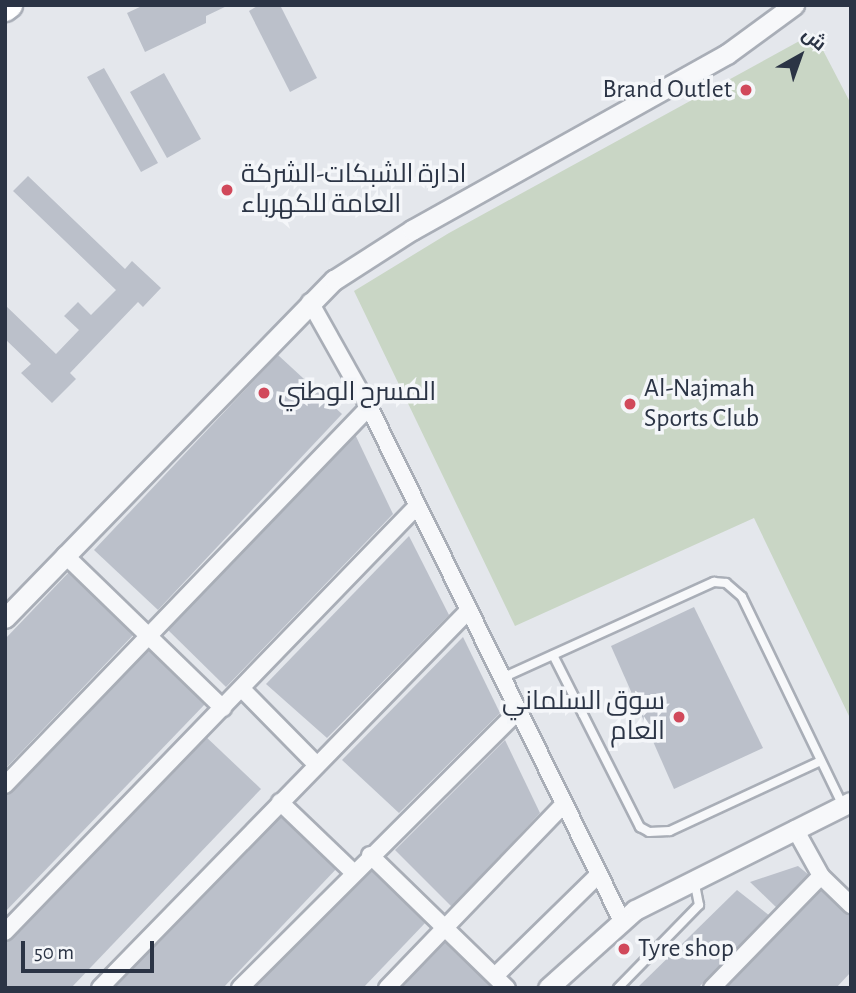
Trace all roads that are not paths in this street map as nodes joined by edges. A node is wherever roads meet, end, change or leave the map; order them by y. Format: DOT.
graph roads {
  1 [pos="794,5"];
  2 [pos="310,302"];
  3 [pos="369,407"];
  4 [pos="417,506"];
  5 [pos="65,555"];
  6 [pos="469,610"];
  7 [pos="5,618"];
  8 [pos="149,635"];
  9 [pos="553,655"];
  10 [pos="502,678"];
  11 [pos="242,689"];
  12 [pos="223,708"];
  13 [pos="517,711"];
  14 [pos="821,761"];
  15 [pos="316,764"];
  16 [pos="5,785"];
  17 [pos="279,802"];
  18 [pos="847,804"];
  19 [pos="562,806"];
  20 [pos="795,829"];
  21 [pos="370,855"];
  22 [pos="352,872"];
  23 [pos="598,875"];
  24 [pos="821,876"];
  25 [pos="694,880"];
  26 [pos="851,905"];
  27 [pos="621,919"];
  28 [pos="445,928"];
  29 [pos="5,932"];
  30 [pos="495,976"];
  31 [pos="100,988"];
  32 [pos="240,988"];
  33 [pos="387,988"];
  34 [pos="507,988"];
  35 [pos="548,988"];
  36 [pos="618,988"];
  37 [pos="712,988"];
  1 -- 2 [label="street"];
  2 -- 3 [label="street"];
  2 -- 5 [label="street"];
  3 -- 4 [label="street"];
  3 -- 8 [label="street"];
  4 -- 6 [label="street"];
  4 -- 11 [label="street"];
  5 -- 7 [label="street"];
  5 -- 8 [label="street"];
  6 -- 10 [label="street"];
  6 -- 15 [label="street"];
  8 -- 12 [label="street"];
  8 -- 16 [label="street"];
  9 -- 10 [label="lane"];
  9 -- 14 [label="lane"];
  9 -- 14 [label="lane"];
  10 -- 13 [label="street"];
  11 -- 12 [label="street"];
  11 -- 15 [label="street"];
  12 -- 29 [label="street"];
  13 -- 19 [label="street"];
  13 -- 21 [label="street"];
  14 -- 18 [label="lane"];
  15 -- 17 [label="street"];
  17 -- 22 [label="street"];
  17 -- 31 [label="street"];
  18 -- 20 [label="street"];
  19 -- 23 [label="street"];
  19 -- 28 [label="street"];
  20 -- 24 [label="street"];
  20 -- 25 [label="street"];
  21 -- 22 [label="street"];
  21 -- 28 [label="street"];
  22 -- 32 [label="street"];
  23 -- 27 [label="street"];
  23 -- 30 [label="street"];
  24 -- 26 [label="street"];
  24 -- 37 [label="street"];
  25 -- 27 [label="street"];
  25 -- 36 [label="lane"];
  27 -- 35 [label="street"];
  28 -- 30 [label="street"];
  28 -- 33 [label="street"];
  30 -- 34 [label="street"];
}
